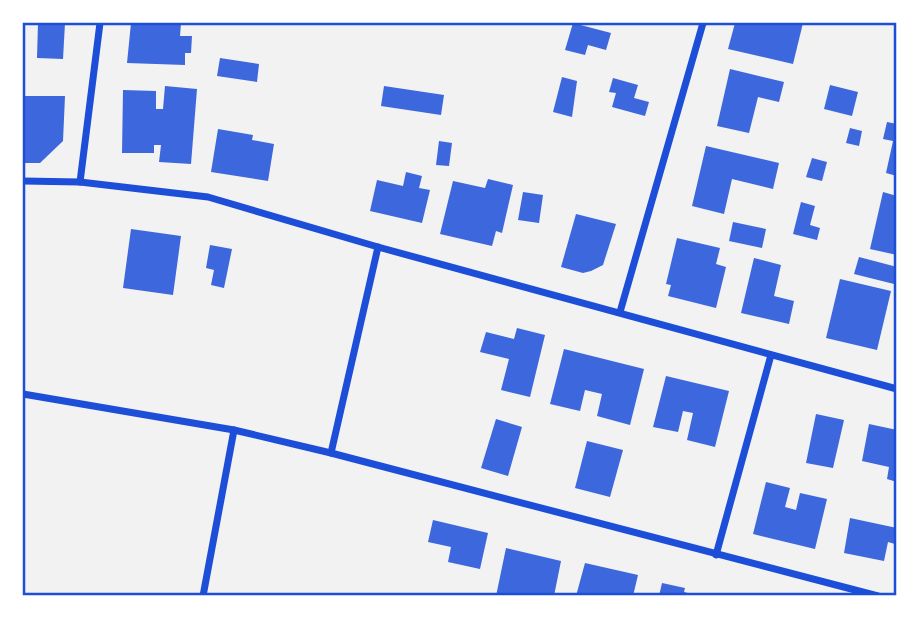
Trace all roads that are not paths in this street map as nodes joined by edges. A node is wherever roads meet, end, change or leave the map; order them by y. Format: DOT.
graph roads {
  1 [pos="100,23"];
  2 [pos="703,23"];
  3 [pos="23,181"];
  4 [pos="80,182"];
  5 [pos="378,247"];
  6 [pos="620,312"];
  7 [pos="771,355"];
  8 [pos="897,389"];
  9 [pos="23,394"];
  10 [pos="234,430"];
  11 [pos="331,453"];
  12 [pos="716,555"];
  13 [pos="203,596"];
  14 [pos="878,596"];
  1 -- 4 [label="street"];
  2 -- 6 [label="street"];
  3 -- 4 [label="street"];
  4 -- 5 [label="street"];
  5 -- 6 [label="street"];
  5 -- 11 [label="street"];
  6 -- 7 [label="street"];
  7 -- 8 [label="street"];
  7 -- 12 [label="street"];
  9 -- 10 [label="street"];
  10 -- 11 [label="street"];
  10 -- 13 [label="street"];
  11 -- 12 [label="street"];
  12 -- 14 [label="street"];
}
